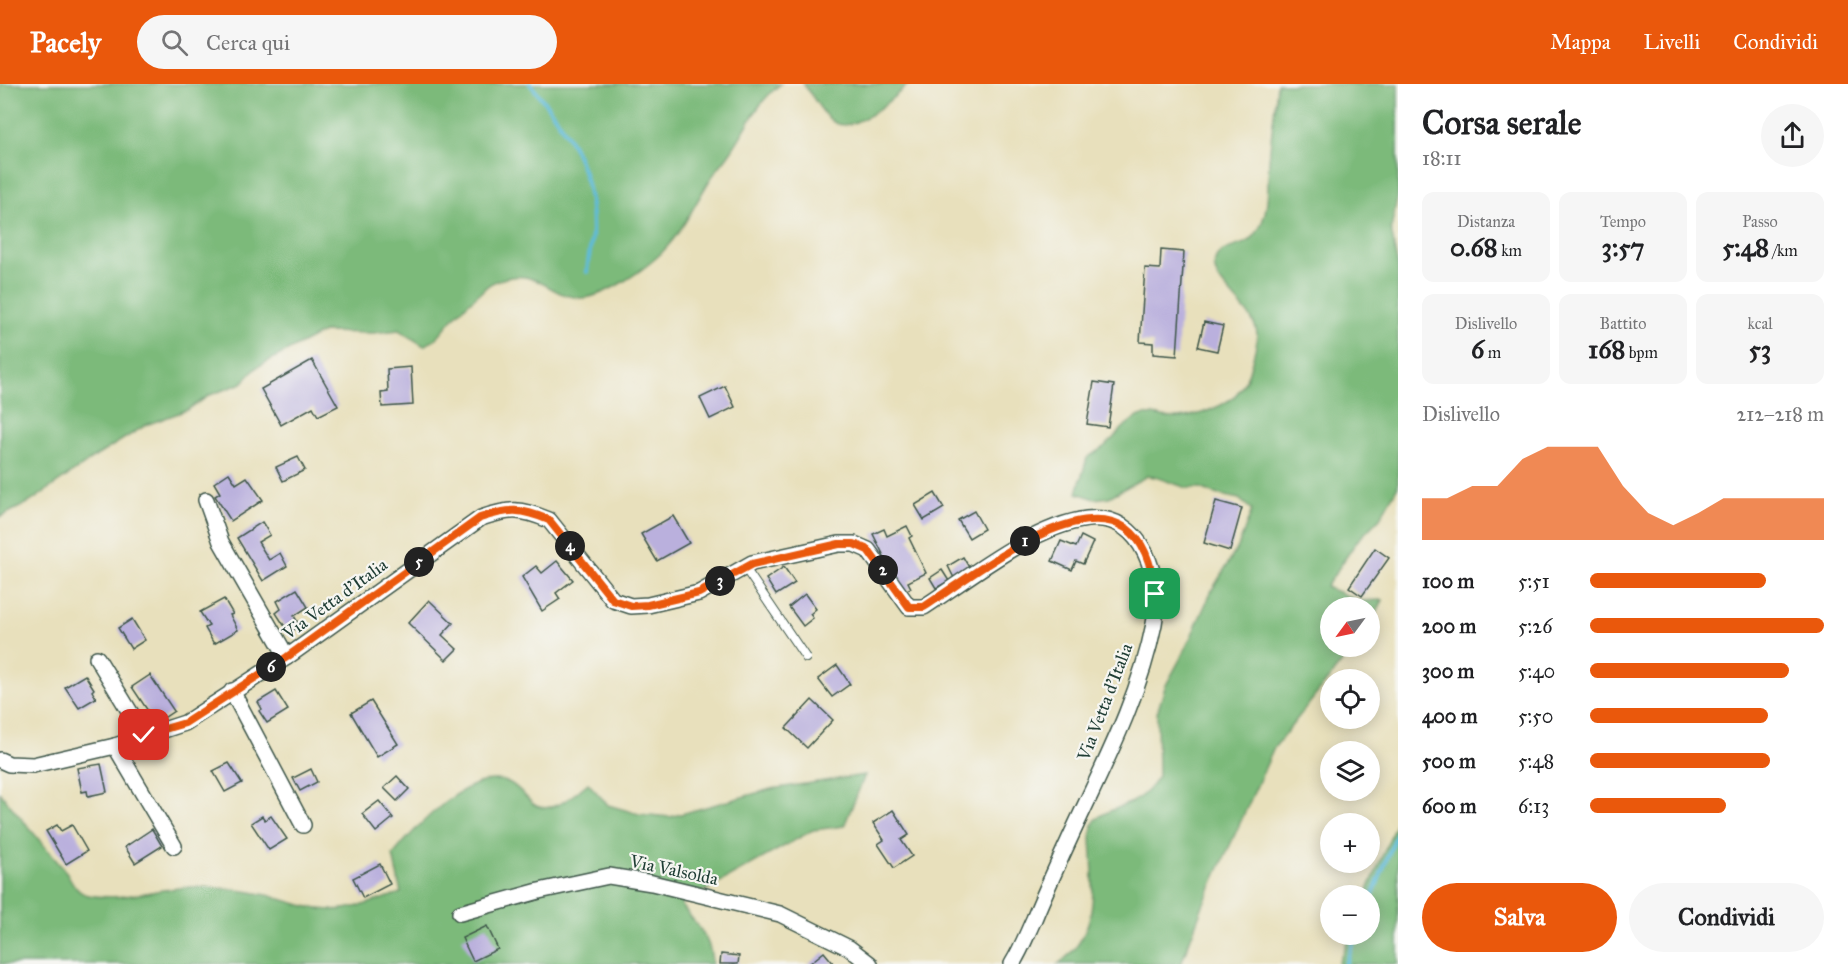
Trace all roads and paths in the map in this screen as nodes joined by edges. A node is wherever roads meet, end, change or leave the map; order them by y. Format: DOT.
graph roads {
  1 [pos="206,500"];
  2 [pos="745,568"];
  3 [pos="287,657"];
  4 [pos="97,658"];
  5 [pos="806,658"];
  6 [pos="232,691"];
  7 [pos="144,735"];
  8 [pos="116,746"];
  9 [pos="0,760"];
  10 [pos="303,825"];
  11 [pos="174,846"];
  12 [pos="460,913"];
  13 [pos="870,964"];
  14 [pos="1012,964"];
  1 -- 3 [label="street"];
  2 -- 3 [label="street, Via Vetta d'Italia"];
  2 -- 5 [label="lane"];
  2 -- 14 [label="street, Via Vetta d'Italia"];
  3 -- 6 [label="street, Via Vetta d'Italia"];
  4 -- 7 [label="street"];
  6 -- 7 [label="street, Via Vetta d'Italia"];
  6 -- 10 [label="street"];
  7 -- 8 [label="street, Via Vetta d'Italia"];
  8 -- 9 [label="street, Via Vetta d'Italia"];
  8 -- 11 [label="street"];
  12 -- 13 [label="street, Via Valsolda"];
}
